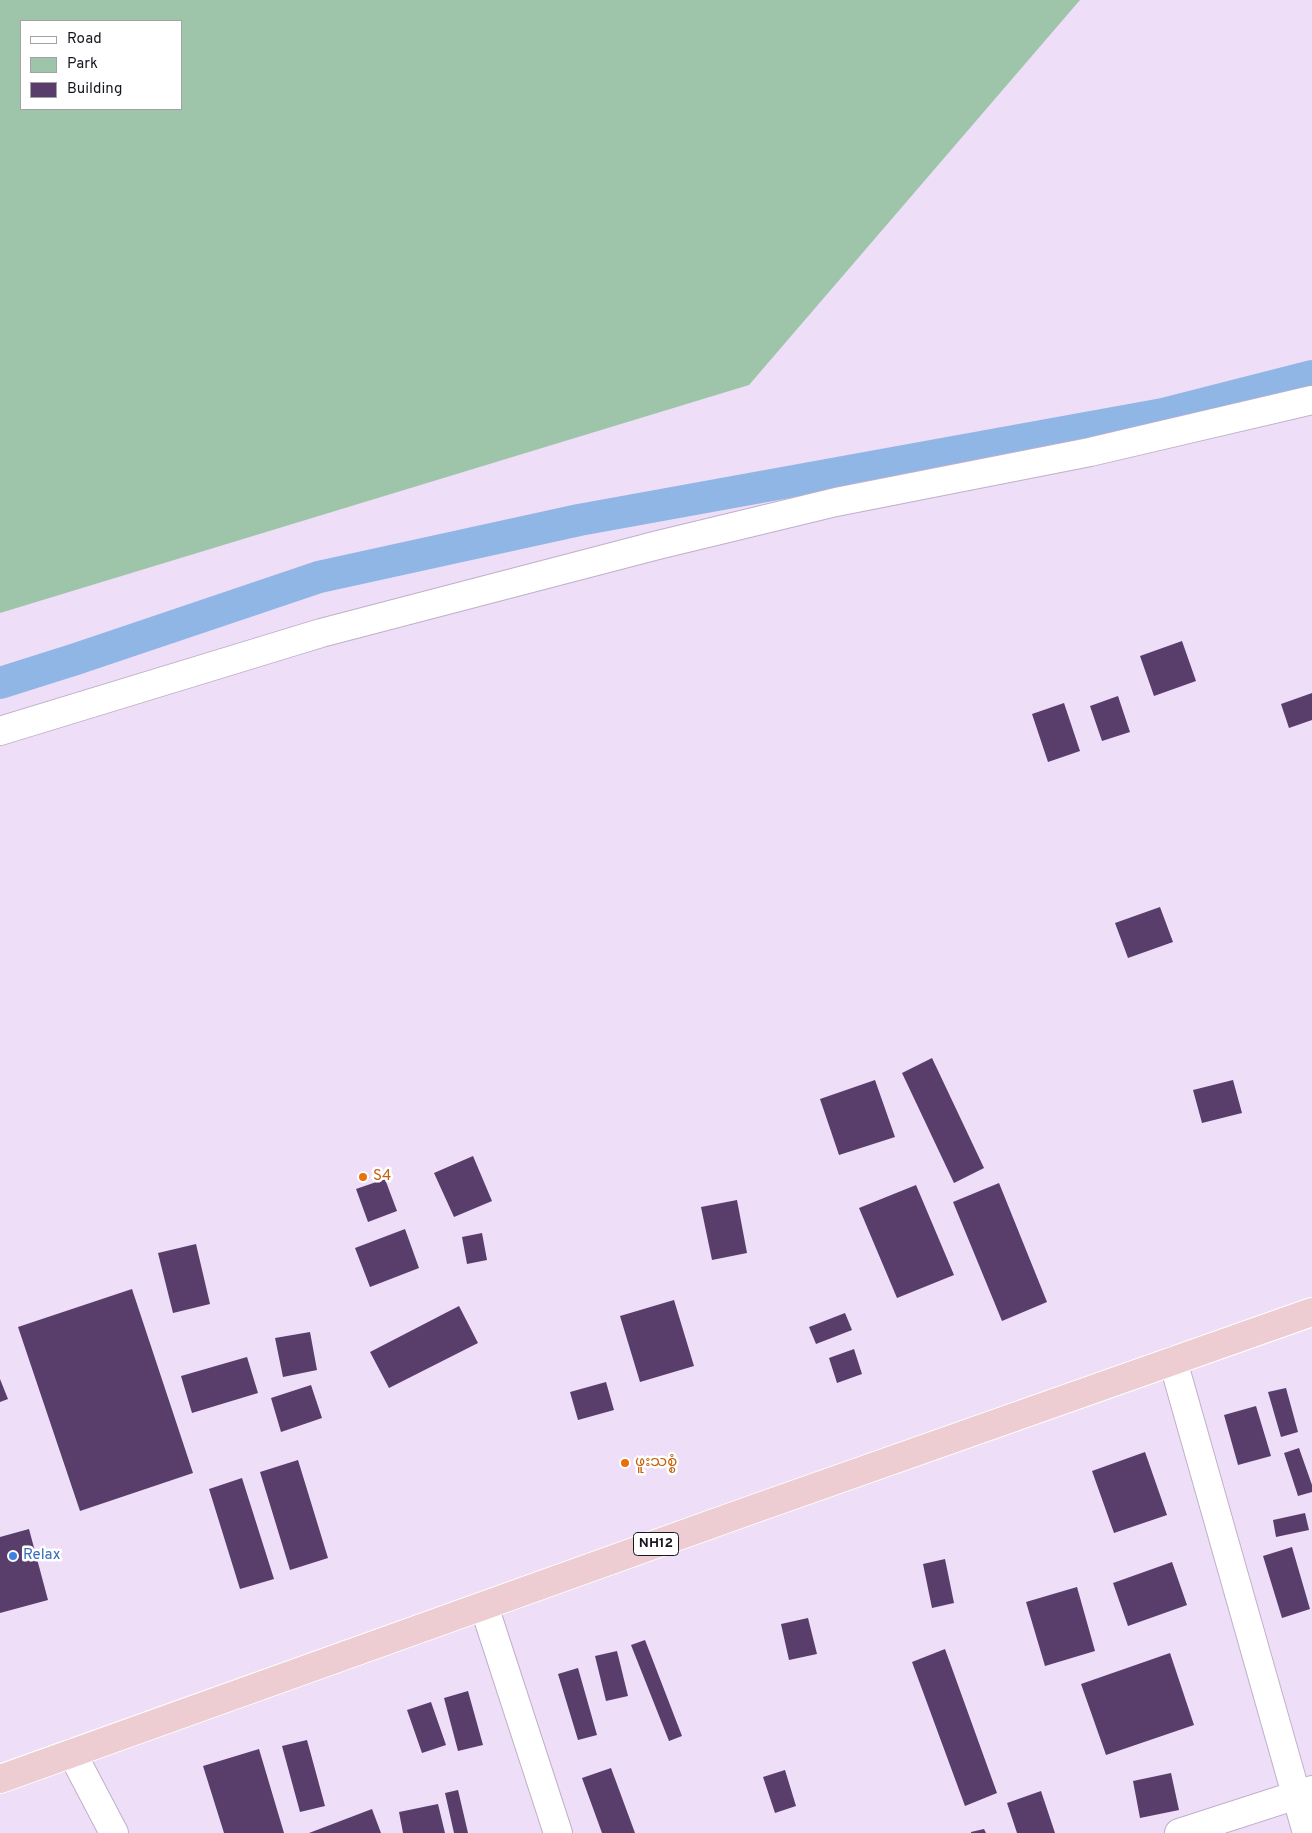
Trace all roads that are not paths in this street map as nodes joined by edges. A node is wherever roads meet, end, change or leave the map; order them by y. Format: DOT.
graph roads {
  1 [pos="1312,400"];
  2 [pos="0,730"];
  3 [pos="1312,1312"];
  4 [pos="1173,1361"];
  5 [pos="484,1606"];
  6 [pos="72,1754"];
  7 [pos="0,1778"];
  8 [pos="1305,1793"];
  9 [pos="114,1833"];
  10 [pos="558,1833"];
  11 [pos="1179,1833"];
  12 [pos="1307,1833"];
  1 -- 2 [label="street"];
  3 -- 4 [label="highway, NH12"];
  4 -- 5 [label="highway, NH12"];
  4 -- 8 [label="street"];
  5 -- 6 [label="highway, NH12"];
  5 -- 10 [label="street"];
  6 -- 7 [label="highway, NH12"];
  6 -- 9 [label="street"];
  8 -- 11 [label="street"];
  8 -- 12 [label="street"];
}
